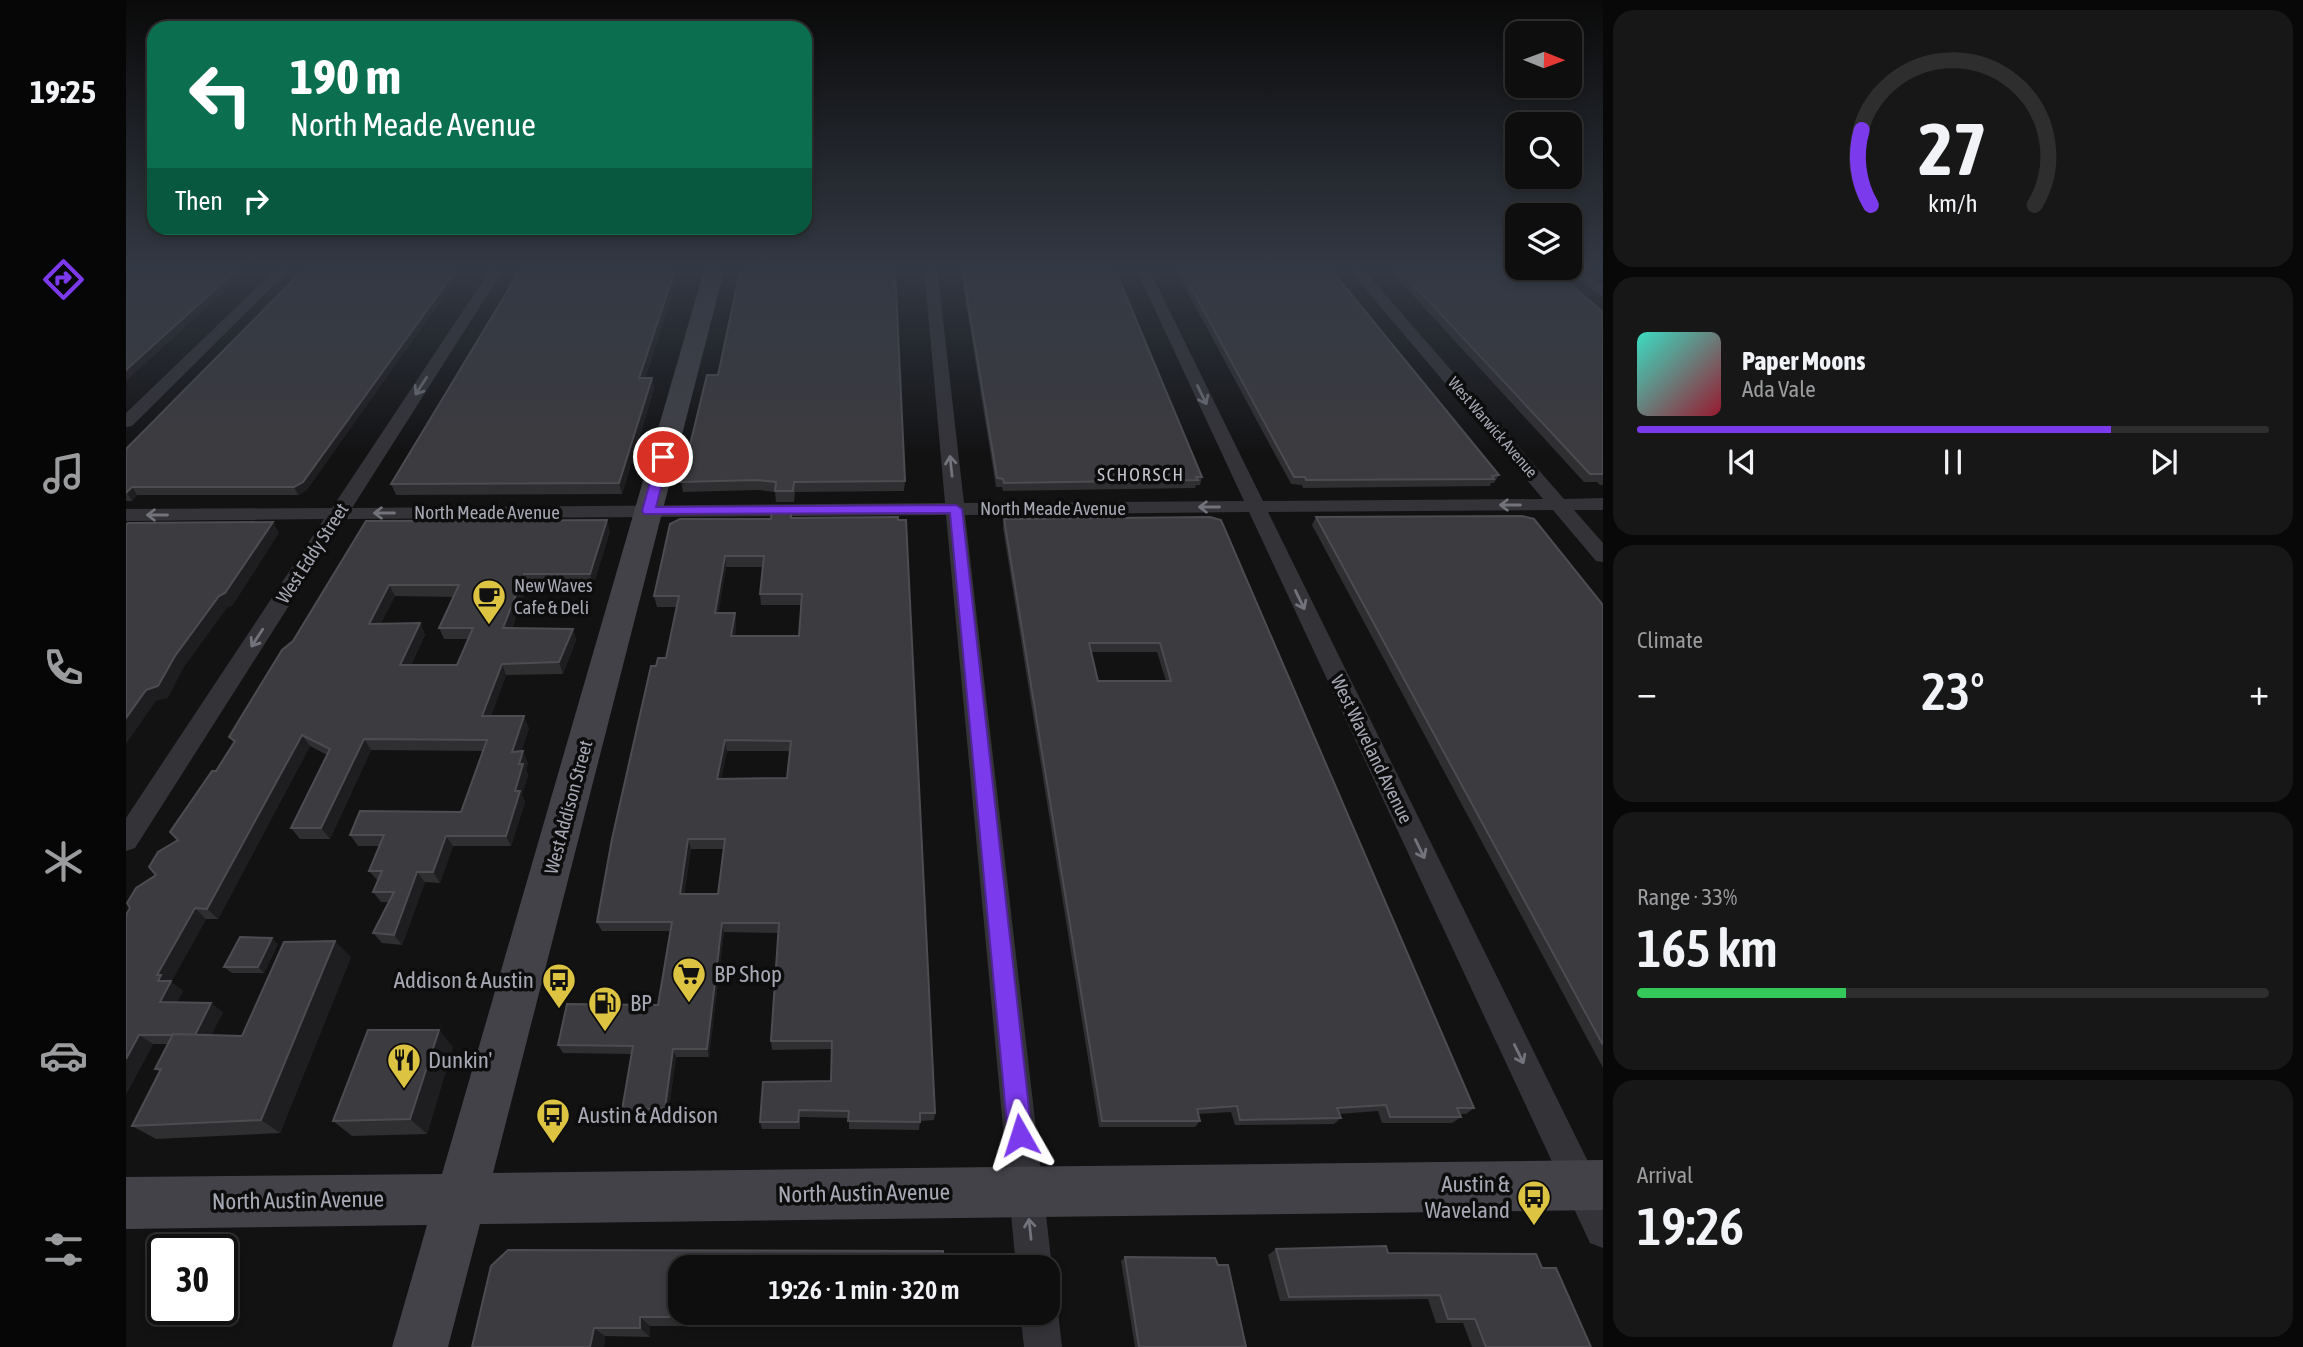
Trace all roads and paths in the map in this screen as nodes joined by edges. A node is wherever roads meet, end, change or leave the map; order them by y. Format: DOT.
graph roads {
  1 [pos="221,330"];
  2 [pos="457,330"];
  3 [pos="698,330"];
  4 [pos="937,330"];
  5 [pos="1171,330"];
  6 [pos="1408,330"];
  7 [pos="126,422"];
  8 [pos="1603,504"];
  9 [pos="1559,505"];
  10 [pos="1256,507"];
  11 [pos="956,509"];
  12 [pos="649,511"];
  13 [pos="338,513"];
  14 [pos="126,515"];
  15 [pos="1603,556"];
  16 [pos="126,840"];
  17 [pos="1592,1185"];
  18 [pos="1026,1192"];
  19 [pos="461,1198"];
  20 [pos="126,1203"];
  21 [pos="1603,1230"];
  22 [pos="1033,1255"];
  23 [pos="1040,1325"];
  24 [pos="420,1347"];
  25 [pos="1043,1347"];
  1 -- 7 [label="street"];
  2 -- 13 [label="street, West Eddy Street, one-way"];
  3 -- 12 [label="street, West Addison Street"];
  11 -- 4 [label="street, one-way"];
  5 -- 10 [label="street, West Waveland Avenue, one-way"];
  6 -- 9 [label="street, West Warwick Avenue"];
  8 -- 9 [label="street, North Meade Avenue"];
  9 -- 10 [label="street, North Meade Avenue, one-way"];
  9 -- 15 [label="street, West Warwick Avenue"];
  10 -- 11 [label="street, North Meade Avenue, one-way"];
  10 -- 17 [label="street, West Waveland Avenue, one-way"];
  11 -- 12 [label="street, North Meade Avenue"];
  11 -- 18 [label="street"];
  12 -- 13 [label="street, North Meade Avenue, one-way"];
  12 -- 19 [label="street, West Addison Street"];
  13 -- 14 [label="street, North Meade Avenue, one-way"];
  13 -- 16 [label="street, West Eddy Street, one-way"];
  17 -- 18 [label="street, North Austin Avenue"];
  17 -- 21 [label="street, West Waveland Avenue"];
  18 -- 19 [label="street, North Austin Avenue"];
  22 -- 18 [label="street, one-way"];
  19 -- 20 [label="street, North Austin Avenue"];
  19 -- 24 [label="street, West Addison Street"];
  23 -- 25 [label="street"];
}
